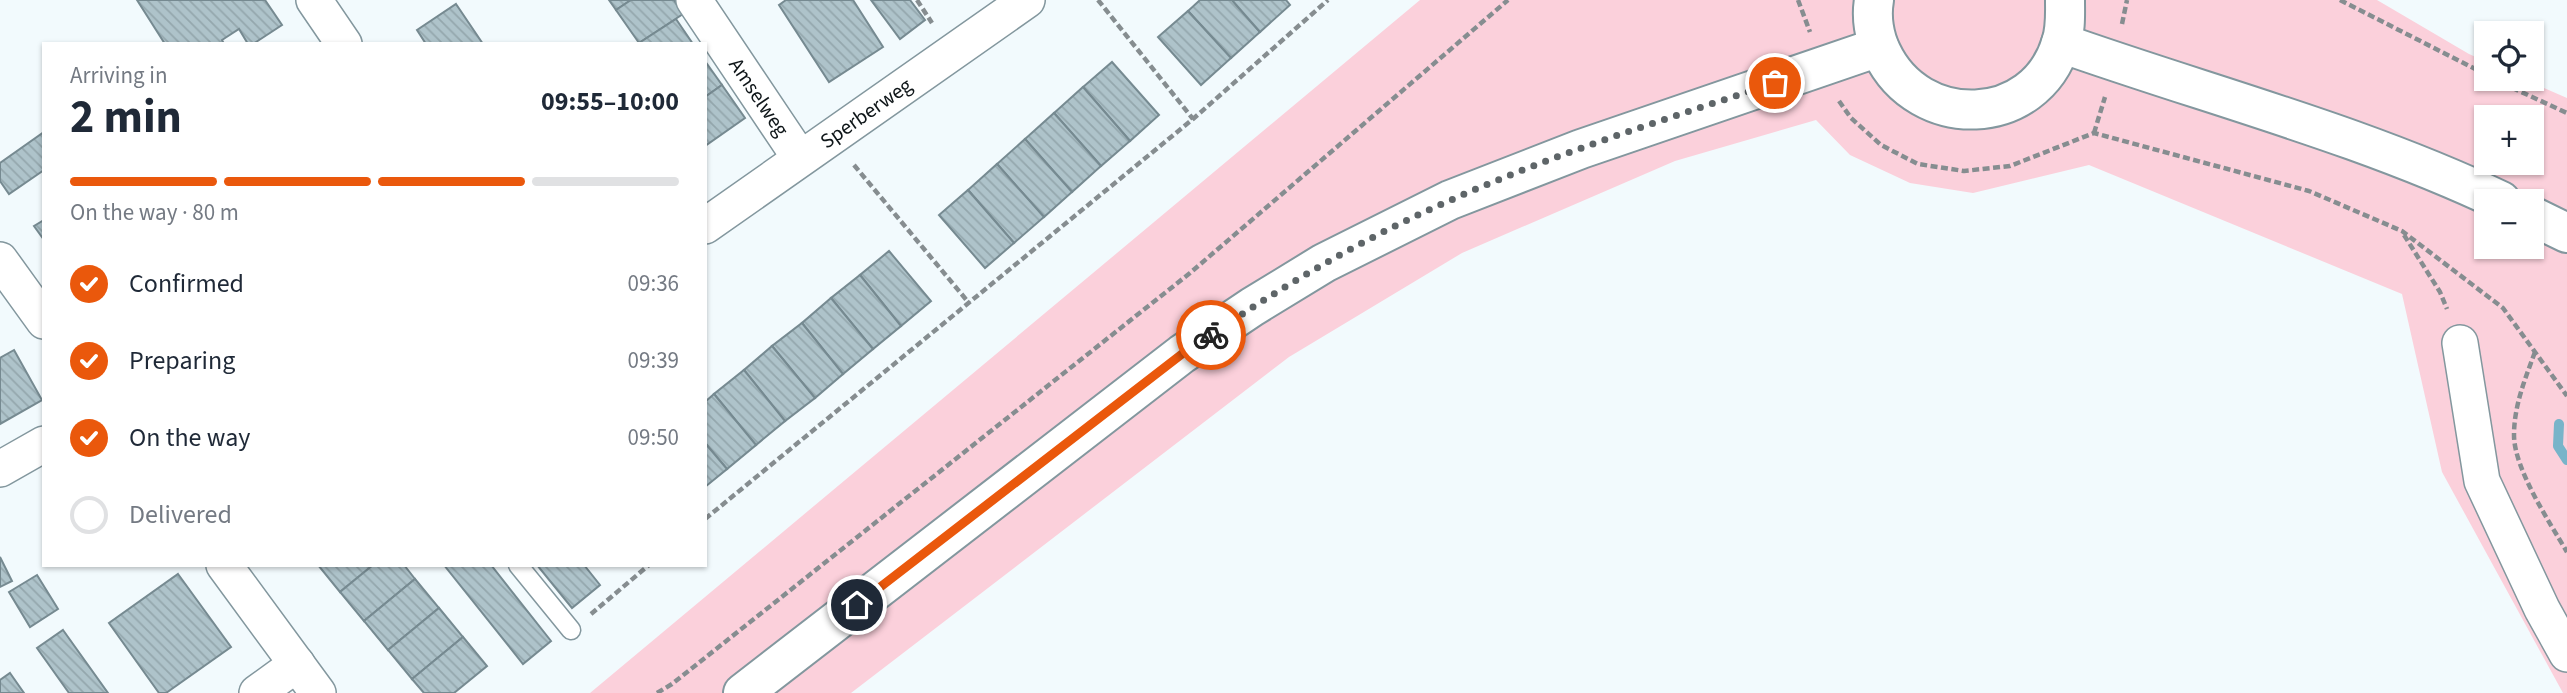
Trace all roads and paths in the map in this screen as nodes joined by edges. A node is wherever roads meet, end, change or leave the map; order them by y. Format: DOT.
graph roads {
  1 [pos="314,0"];
  2 [pos="694,0"];
  3 [pos="1027,0"];
  4 [pos="1098,0"];
  5 [pos="1328,0"];
  6 [pos="1508,0"];
  7 [pos="1874,0"];
  8 [pos="2065,0"];
  9 [pos="2340,0"];
  10 [pos="343,42"];
  11 [pos="2061,43"];
  12 [pos="1879,47"];
  13 [pos="2474,68"];
  14 [pos="2519,91"];
  15 [pos="2567,113"];
  16 [pos="1193,119"];
  17 [pos="2094,133"];
  18 [pos="831,138"];
  19 [pos="800,158"];
  20 [pos="2476,189"];
  21 [pos="2544,222"];
  22 [pos="707,225"];
  23 [pos="2402,232"];
  24 [pos="2567,233"];
  25 [pos="0,260"];
  26 [pos="969,303"];
  27 [pos="42,318"];
  28 [pos="2460,344"];
  29 [pos="2535,352"];
  30 [pos="2567,396"];
  31 [pos="42,444"];
  32 [pos="0,469"];
  33 [pos="707,517"];
  34 [pos="2567,552"];
  35 [pos="225,567"];
  36 [pos="521,567"];
  37 [pos="647,567"];
  38 [pos="571,630"];
  39 [pos="2567,654"];
  40 [pos="297,664"];
  41 [pos="257,693"];
  42 [pos="318,693"];
  43 [pos="657,693"];
  44 [pos="743,693"];
  1 -- 10 [label="street"];
  2 -- 19 [label="street, Amselweg"];
  3 -- 18 [label="street, Sperberweg"];
  4 -- 16 [label="path"];
  5 -- 16 [label="path"];
  6 -- 43 [label="path"];
  7 -- 12 [label="main road"];
  8 -- 11 [label="main road"];
  9 -- 13 [label="path"];
  11 -- 12 [label="main road"];
  11 -- 20 [label="main road"];
  12 -- 44 [label="main road"];
  14 -- 15 [label="path"];
  16 -- 26 [label="path"];
  17 -- 23 [label="path"];
  18 -- 19 [label="street, Sperberweg"];
  18 -- 26 [label="path"];
  19 -- 22 [label="street, Sperberweg"];
  21 -- 24 [label="main road"];
  23 -- 28 [label="path"];
  23 -- 29 [label="path"];
  25 -- 27 [label="street"];
  26 -- 33 [label="path"];
  28 -- 39 [label="street"];
  29 -- 30 [label="path"];
  29 -- 34 [label="path"];
  31 -- 32 [label="street"];
  35 -- 40 [label="street"];
  36 -- 38 [label="lane"];
  37 -- 38 [label="path"];
  40 -- 41 [label="street"];
  40 -- 42 [label="street"];
}
